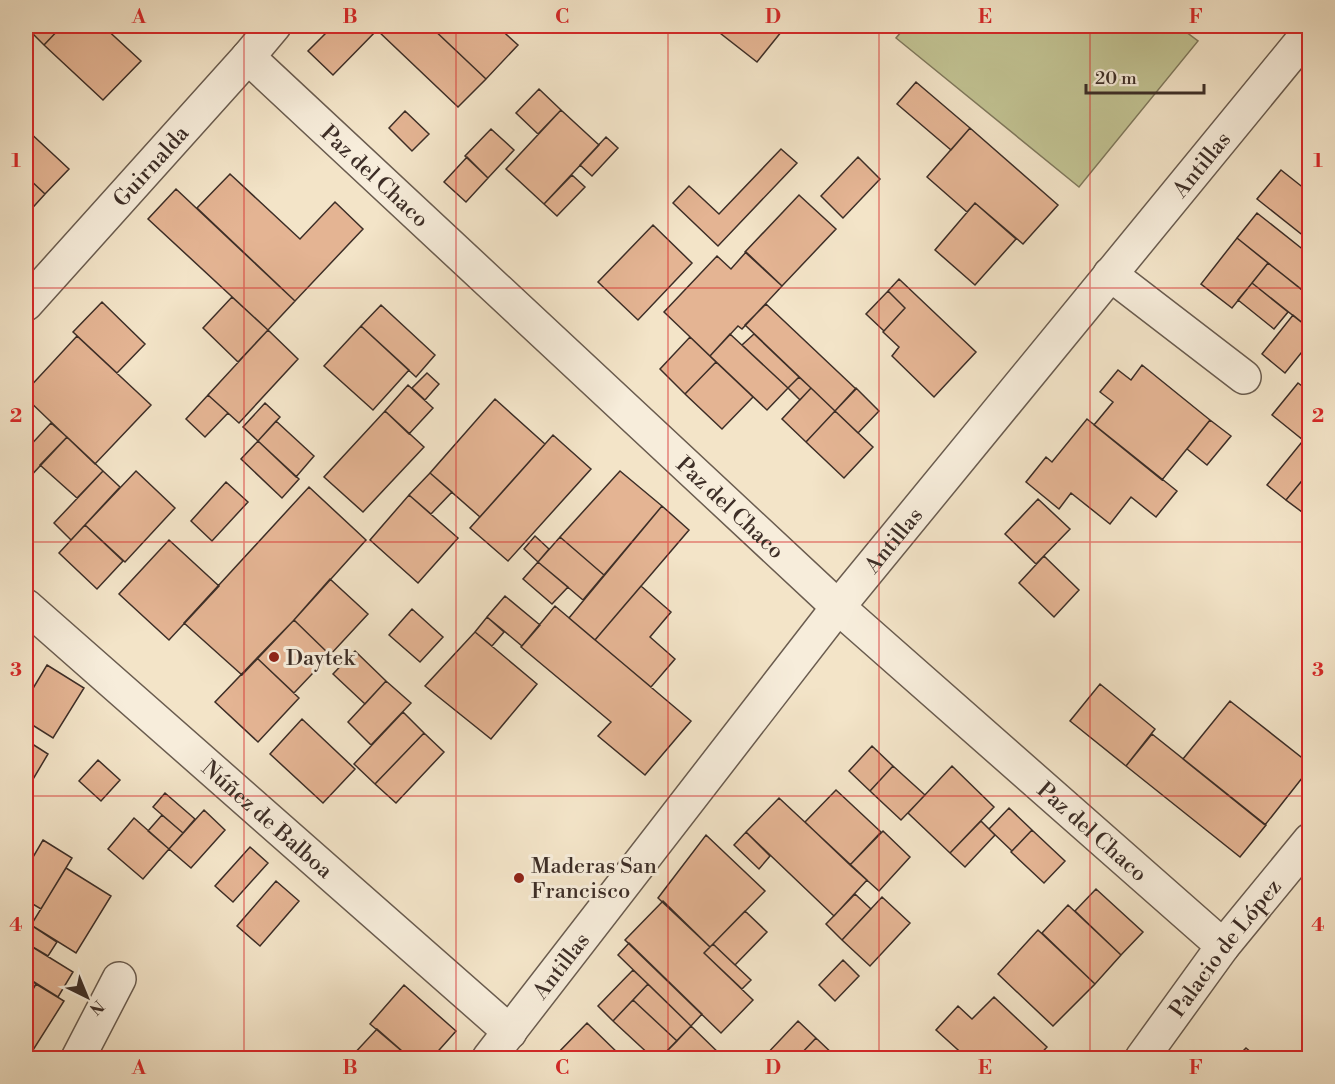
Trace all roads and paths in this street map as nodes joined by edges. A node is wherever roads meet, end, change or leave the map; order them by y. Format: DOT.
graph roads {
  1 [pos="274,26"];
  2 [pos="1306,32"];
  3 [pos="248,57"];
  4 [pos="1110,274"];
  5 [pos="26,304"];
  6 [pos="1244,377"];
  7 [pos="26,606"];
  8 [pos="838,607"];
  9 [pos="1310,840"];
  10 [pos="1223,946"];
  11 [pos="119,979"];
  12 [pos="510,1032"];
  13 [pos="78,1059"];
  14 [pos="489,1059"];
  15 [pos="1142,1059"];
  1 -- 3 [label="street, Guirnalda"];
  2 -- 4 [label="street, Antillas"];
  3 -- 5 [label="street, Guirnalda"];
  3 -- 8 [label="street, Paz del Chaco"];
  4 -- 6 [label="street"];
  4 -- 8 [label="street, Antillas"];
  7 -- 12 [label="street, Núñez de Balboa"];
  8 -- 10 [label="street, Paz del Chaco"];
  8 -- 12 [label="street, Antillas"];
  9 -- 10 [label="street, Palacio de López"];
  10 -- 15 [label="street, Palacio de López"];
  11 -- 13 [label="street"];
  12 -- 14 [label="street, Antillas"];
}
